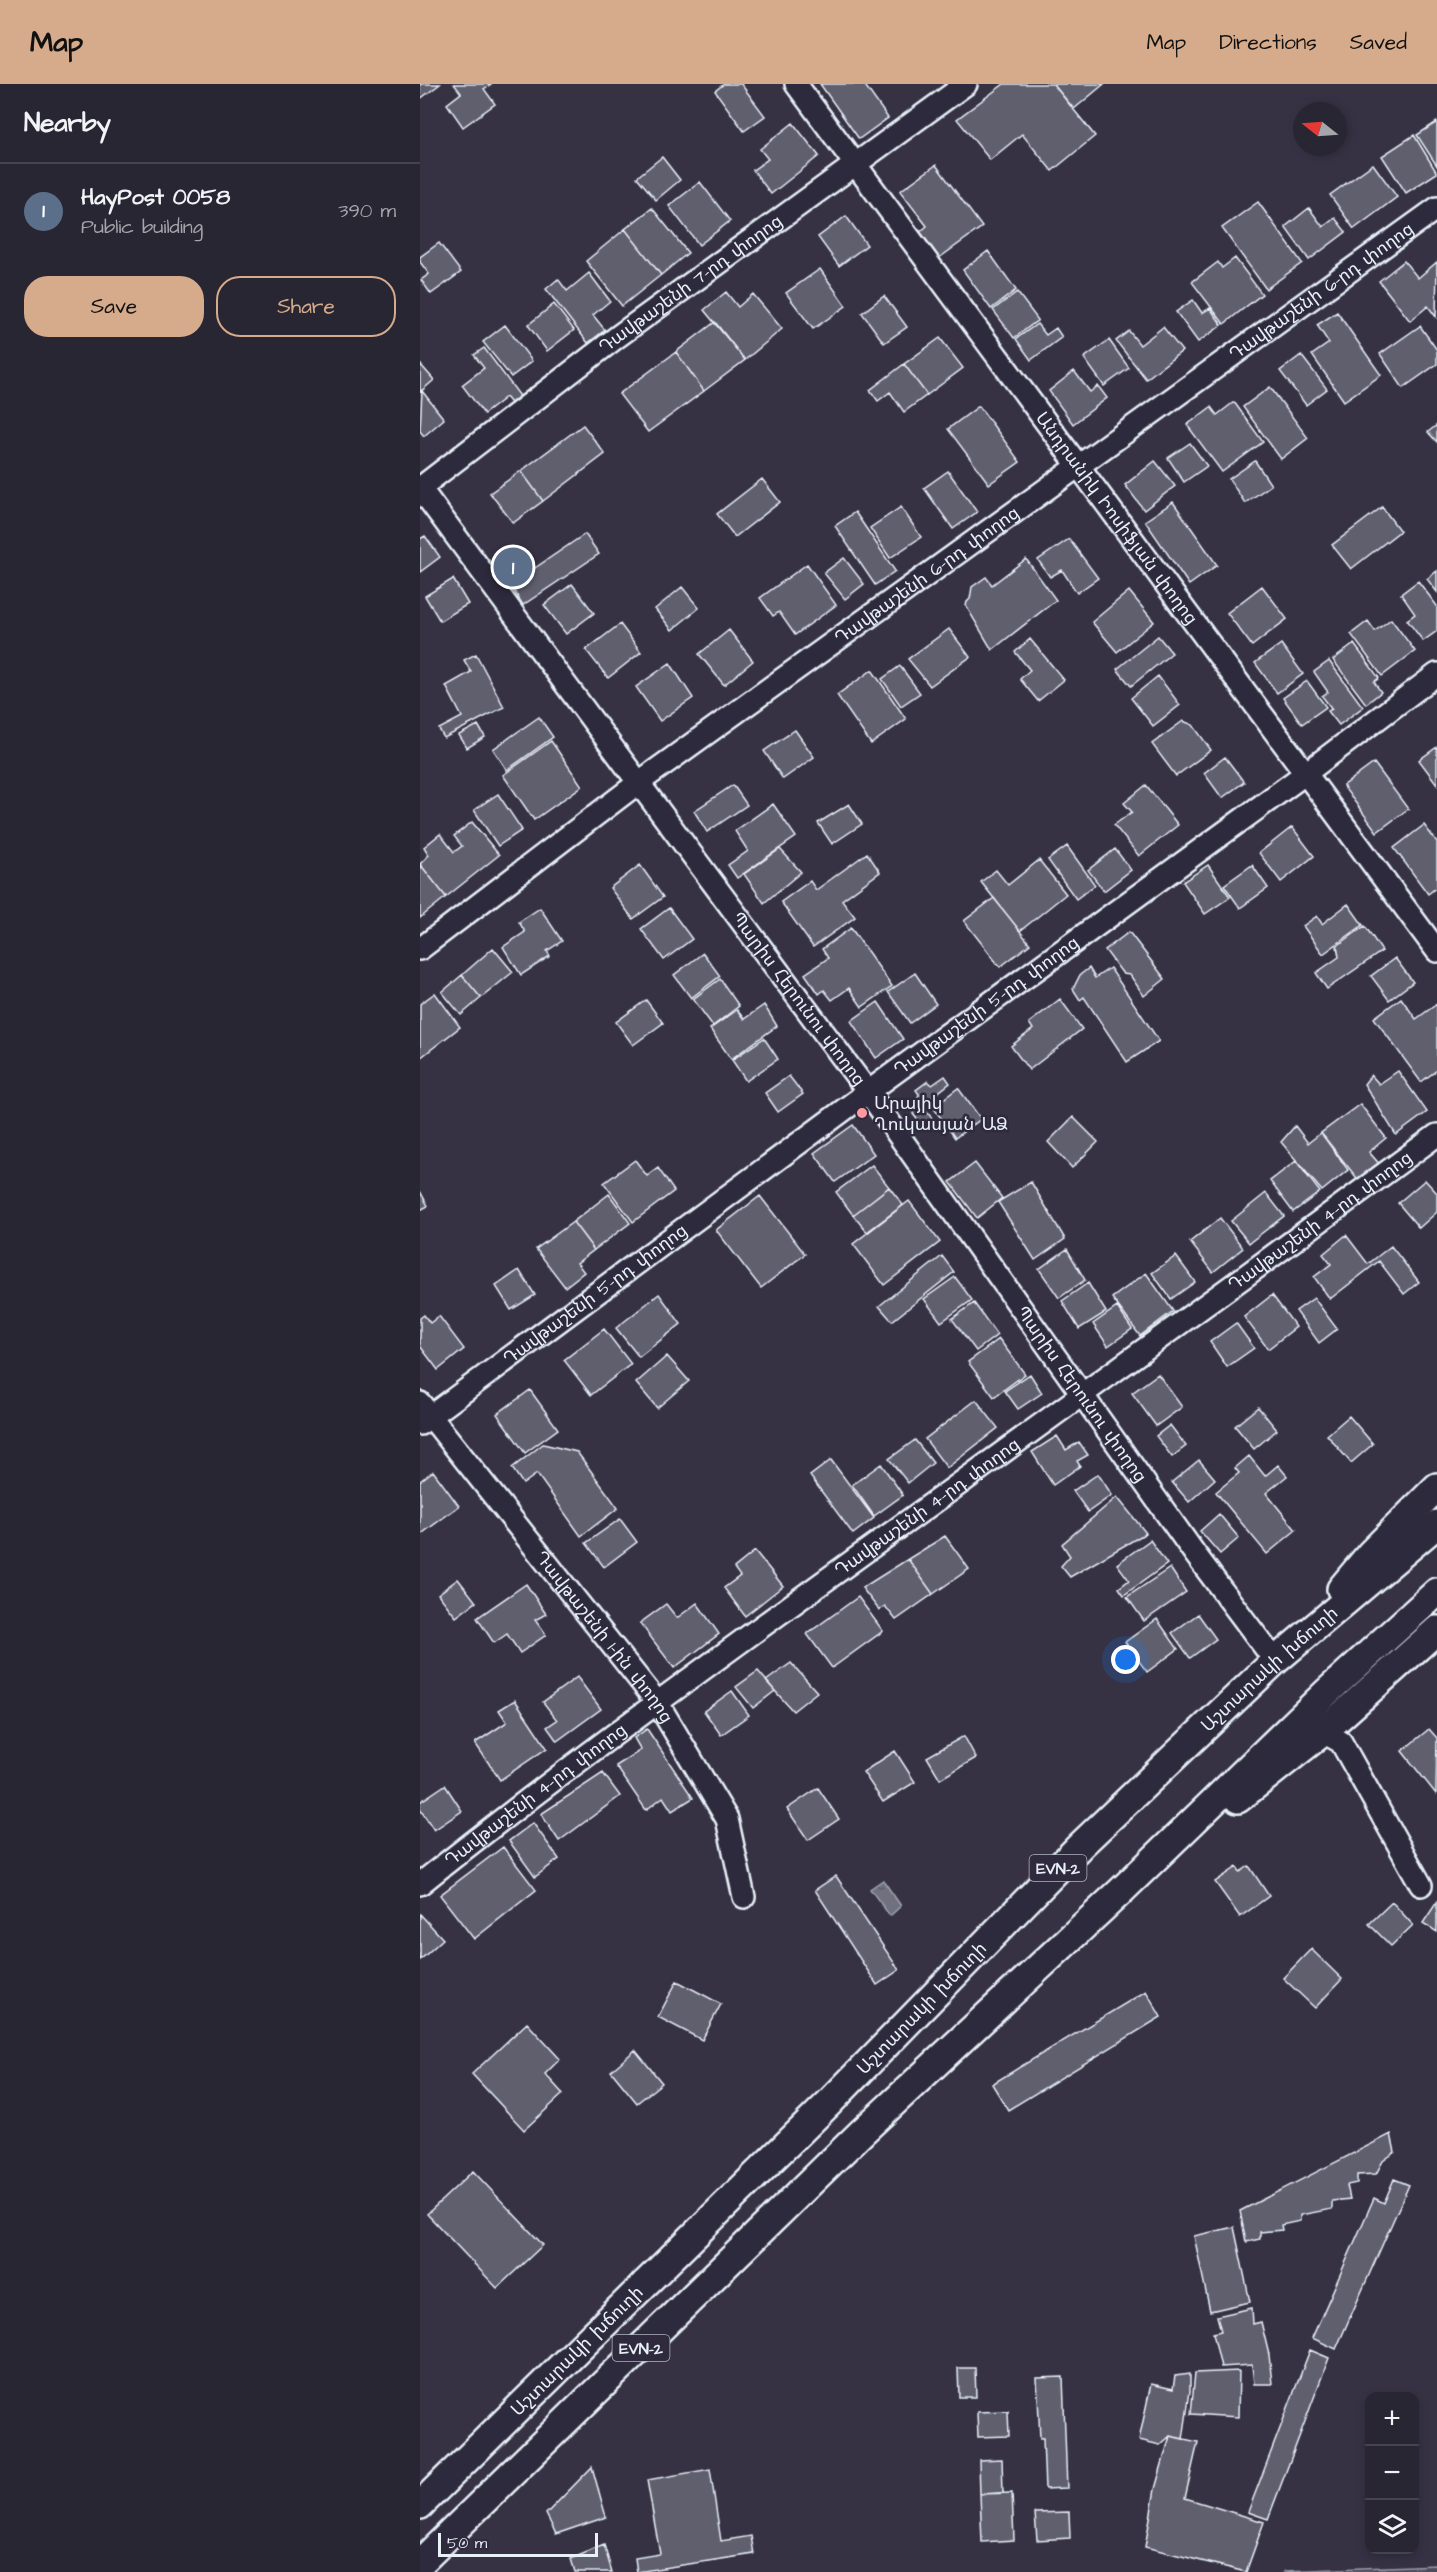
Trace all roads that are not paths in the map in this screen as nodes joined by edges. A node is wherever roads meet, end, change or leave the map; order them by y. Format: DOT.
graph roads {
  1 [pos="796,84"];
  2 [pos="966,84"];
  3 [pos="855,164"];
  4 [pos="1437,208"];
  5 [pos="1079,467"];
  6 [pos="420,488"];
  7 [pos="1437,675"];
  8 [pos="1306,773"];
  9 [pos="639,783"];
  10 [pos="420,949"];
  11 [pos="1437,951"];
  12 [pos="868,1092"];
  13 [pos="1437,1135"];
  14 [pos="1083,1394"];
  15 [pos="423,1414"];
  16 [pos="1437,1487"];
  17 [pos="1437,1524"];
  18 [pos="1437,1592"];
  19 [pos="1437,1630"];
  20 [pos="1297,1642"];
  21 [pos="1275,1661"];
  22 [pos="657,1702"];
  23 [pos="1323,1732"];
  24 [pos="420,1884"];
  25 [pos="1421,1885"];
  26 [pos="1122,1891"];
  27 [pos="744,1897"];
  28 [pos="829,2103"];
  29 [pos="862,2132"];
  30 [pos="420,2505"];
  31 [pos="420,2564"];
  1 -- 3 [label="street, Անդրանիկ Իոսիֆյան փողոց"];
  2 -- 3 [label="street, Դավթաշենի 7-րդ փողոց"];
  3 -- 5 [label="street, Անդրանիկ Իոսիֆյան փողոց"];
  3 -- 6 [label="street, Դավթաշենի 7-րդ փողոց"];
  4 -- 5 [label="street, Դավթաշենի 6-րդ փողոց"];
  5 -- 8 [label="street, Անդրանիկ Իոսիֆյան փողոց"];
  5 -- 9 [label="street, Դավթաշենի 6-րդ փողոց"];
  6 -- 9 [label="street, Պարիս Հերունու փողոց"];
  7 -- 8 [label="street, Դավթաշենի 5-րդ փողոց"];
  8 -- 11 [label="street, Անդրանիկ Իոսիֆյան փողոց"];
  8 -- 12 [label="street, Դավթաշենի 5-րդ փողոց"];
  9 -- 10 [label="street, Դավթաշենի 6-րդ փողոց"];
  9 -- 12 [label="street, Պարիս Հերունու փողոց"];
  12 -- 14 [label="street, Պարիս Հերունու փողոց"];
  12 -- 15 [label="street, Դավթաշենի 5-րդ փողոց"];
  13 -- 14 [label="street, Դավթաշենի 4-րդ փողոց"];
  14 -- 21 [label="street, Պարիս Հերունու փողոց"];
  14 -- 22 [label="street, Դավթաշենի 4-րդ փողոց"];
  15 -- 22 [label="street, Դավթաշենի 1-ին փողոց"];
  16 -- 20 [label="main road"];
  17 -- 20 [label="main road, Աշտարակի խճուղի / EVN-2"];
  18 -- 26 [label="main road, EVN-2"];
  19 -- 23 [label="main road"];
  20 -- 21 [label="main road, Աշտարակի խճուղի / EVN-2"];
  21 -- 28 [label="main road, Աշտարակի խճուղի / EVN-2"];
  22 -- 24 [label="street, Դավթաշենի 4-րդ փողոց"];
  22 -- 27 [label="street, Դավթաշենի 1-ին փողոց"];
  23 -- 25 [label="street"];
  23 -- 26 [label="main road"];
  26 -- 29 [label="main road, EVN-2"];
  28 -- 29 [label="main road"];
  28 -- 30 [label="main road, Աշտարակի խճուղի / EVN-2"];
  29 -- 31 [label="main road, EVN-2"];
}
